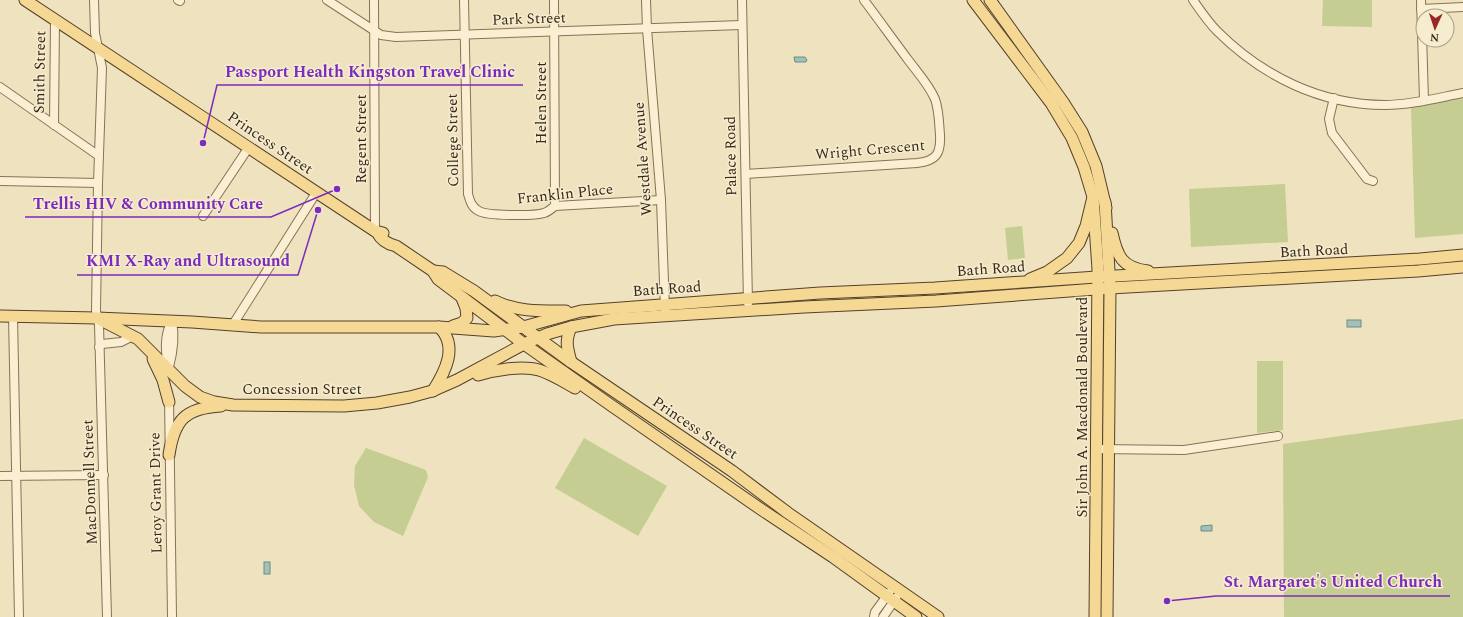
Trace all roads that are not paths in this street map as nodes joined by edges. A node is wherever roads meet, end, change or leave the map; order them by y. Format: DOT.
graph roads {
  1 [pos="25,0"];
  2 [pos="94,0"];
  3 [pos="327,0"];
  4 [pos="374,0"];
  5 [pos="464,0"];
  6 [pos="554,0"];
  7 [pos="646,0"];
  8 [pos="742,0"];
  9 [pos="864,0"];
  10 [pos="973,0"];
  11 [pos="990,0"];
  12 [pos="1193,0"];
  13 [pos="1463,7"];
  14 [pos="1449,8"];
  15 [pos="55,20"];
  16 [pos="742,25"];
  17 [pos="647,29"];
  18 [pos="375,31"];
  19 [pos="555,32"];
  20 [pos="464,35"];
  21 [pos="1422,48"];
  22 [pos="98,49"];
  23 [pos="0,87"];
  24 [pos="1463,93"];
  25 [pos="1334,98"];
  26 [pos="1424,100"];
  27 [pos="54,125"];
  28 [pos="249,147"];
  29 [pos="99,156"];
  30 [pos="746,174"];
  31 [pos="1373,181"];
  32 [pos="0,182"];
  33 [pos="98,183"];
  34 [pos="316,192"];
  35 [pos="1093,197"];
  36 [pos="661,200"];
  37 [pos="1104,202"];
  38 [pos="473,206"];
  39 [pos="555,206"];
  40 [pos="203,216"];
  41 [pos="376,231"];
  42 [pos="1463,255"];
  43 [pos="1463,267"];
  44 [pos="433,271"];
  45 [pos="1177,274"];
  46 [pos="1097,277"];
  47 [pos="1022,282"];
  48 [pos="1110,282"];
  49 [pos="1097,289"];
  50 [pos="474,290"];
  51 [pos="462,298"];
  52 [pos="748,298"];
  53 [pos="665,310"];
  54 [pos="581,311"];
  55 [pos="748,311"];
  56 [pos="0,316"];
  57 [pos="13,316"];
  58 [pos="97,318"];
  59 [pos="172,321"];
  60 [pos="232,326"];
  61 [pos="523,327"];
  62 [pos="571,327"];
  63 [pos="444,328"];
  64 [pos="504,330"];
  65 [pos="134,336"];
  66 [pos="538,338"];
  67 [pos="524,344"];
  68 [pos="146,346"];
  69 [pos="99,347"];
  70 [pos="571,362"];
  71 [pos="168,369"];
  72 [pos="457,380"];
  73 [pos="432,391"];
  74 [pos="169,402"];
  75 [pos="232,405"];
  76 [pos="612,406"];
  77 [pos="1278,436"];
  78 [pos="1102,449"];
  79 [pos="169,455"];
  80 [pos="104,475"];
  81 [pos="0,476"];
  82 [pos="16,476"];
  83 [pos="898,589"];
  84 [pos="890,598"];
  85 [pos="19,617"];
  86 [pos="107,617"];
  87 [pos="172,617"];
  88 [pos="874,617"];
  89 [pos="884,617"];
  90 [pos="916,617"];
  91 [pos="938,617"];
  92 [pos="1095,617"];
  93 [pos="1107,617"];
  1 -- 15 [label="main road, Princess Street"];
  2 -- 22 [label="street, MacDonnell Street"];
  3 -- 18 [label="street, Park Street"];
  4 -- 18 [label="street, Regent Street"];
  5 -- 20 [label="street, College Street"];
  6 -- 19 [label="street, Helen Street"];
  7 -- 17 [label="street, Westdale Avenue"];
  8 -- 16 [label="street, Palace Road"];
  9 -- 30 [label="street, Wright Crescent"];
  10 -- 35 [label="main road, Sir John A. Macdonald Boulevard"];
  11 -- 37 [label="main road"];
  12 -- 25 [label="street"];
  13 -- 14 [label="street"];
  15 -- 22 [label="main road, Princess Street"];
  15 -- 27 [label="street, Smith Street"];
  16 -- 17 [label="street, Park Street"];
  16 -- 30 [label="street, Palace Road"];
  17 -- 19 [label="street, Park Street"];
  17 -- 36 [label="street, Westdale Avenue"];
  18 -- 20 [label="street, Park Street"];
  18 -- 41 [label="street, Regent Street"];
  19 -- 20 [label="street, Park Street"];
  19 -- 39 [label="street, Helen Street"];
  20 -- 38 [label="street, College Street"];
  21 -- 26 [label="street"];
  22 -- 28 [label="main road, Princess Street"];
  22 -- 29 [label="street, MacDonnell Street"];
  23 -- 27 [label="street"];
  24 -- 26 [label="street"];
  25 -- 26 [label="street"];
  25 -- 31 [label="street"];
  27 -- 29 [label="street"];
  28 -- 34 [label="main road, Princess Street"];
  28 -- 40 [label="street"];
  29 -- 33 [label="street, MacDonnell Street"];
  30 -- 52 [label="street, Palace Road"];
  32 -- 33 [label="street"];
  33 -- 58 [label="street, MacDonnell Street"];
  34 -- 41 [label="main road, Princess Street"];
  34 -- 60 [label="street"];
  35 -- 46 [label="main road, Sir John A. Macdonald Boulevard"];
  35 -- 47 [label="main road"];
  36 -- 39 [label="street, Franklin Place"];
  36 -- 53 [label="street, Westdale Avenue"];
  37 -- 45 [label="main road"];
  37 -- 48 [label="main road, Sir John A. Macdonald Boulevard"];
  38 -- 39 [label="street, Franklin Place"];
  41 -- 44 [label="main road, Princess Street"];
  42 -- 45 [label="main road, Bath Road"];
  43 -- 48 [label="main road, Bath Road"];
  44 -- 50 [label="main road, Princess Street"];
  44 -- 51 [label="main road, Princess Street"];
  45 -- 48 [label="main road, Bath Road"];
  46 -- 47 [label="main road, Bath Road"];
  46 -- 48 [label="main road, Bath Road"];
  46 -- 49 [label="main road, Sir John A. Macdonald Boulevard"];
  47 -- 52 [label="main road, Bath Road"];
  48 -- 49 [label="main road, Bath Road"];
  48 -- 78 [label="main road, Sir John A. Macdonald Boulevard"];
  49 -- 55 [label="main road, Bath Road"];
  49 -- 78 [label="main road, Sir John A. Macdonald Boulevard"];
  50 -- 54 [label="main road"];
  50 -- 61 [label="main road, Princess Street"];
  51 -- 63 [label="main road"];
  51 -- 64 [label="main road, Princess Street"];
  52 -- 53 [label="main road, Bath Road"];
  52 -- 55 [label="street, Palace Road"];
  53 -- 54 [label="main road, Bath Road"];
  53 -- 55 [label="main road, Bath Road"];
  53 -- 62 [label="main road, Bath Road"];
  54 -- 61 [label="main road, Bath Road"];
  56 -- 57 [label="main road, Concession Street"];
  57 -- 58 [label="main road, Concession Street"];
  57 -- 82 [label="street"];
  58 -- 59 [label="main road, Concession Street"];
  58 -- 65 [label="main road, Concession Street"];
  58 -- 69 [label="street, MacDonnell Street"];
  59 -- 60 [label="main road, Concession Street"];
  59 -- 71 [label="street, Leroy Grant Drive"];
  60 -- 63 [label="main road, Concession Street"];
  61 -- 64 [label="main road, Concession Street"];
  61 -- 66 [label="main road, Princess Street"];
  62 -- 66 [label="main road, Bath Road"];
  62 -- 70 [label="main road"];
  63 -- 64 [label="main road, Concession Street"];
  63 -- 73 [label="main road"];
  64 -- 67 [label="main road, Princess Street"];
  65 -- 68 [label="main road, Concession Street"];
  65 -- 69 [label="street"];
  66 -- 67 [label="main road, Bath Road"];
  66 -- 70 [label="main road, Princess Street"];
  67 -- 72 [label="main road, Concession Street"];
  67 -- 76 [label="main road, Princess Street"];
  68 -- 71 [label="main road, Concession Street"];
  68 -- 74 [label="main road"];
  69 -- 80 [label="street, MacDonnell Street"];
  70 -- 83 [label="main road, Princess Street"];
  71 -- 74 [label="street, Leroy Grant Drive"];
  71 -- 75 [label="main road, Concession Street"];
  72 -- 73 [label="main road, Concession Street"];
  72 -- 76 [label="main road"];
  73 -- 75 [label="main road, Concession Street"];
  74 -- 79 [label="street, Leroy Grant Drive"];
  75 -- 79 [label="main road"];
  76 -- 84 [label="main road, Princess Street"];
  77 -- 78 [label="street"];
  78 -- 92 [label="main road, Sir John A. Macdonald Boulevard"];
  78 -- 93 [label="main road, Sir John A. Macdonald Boulevard"];
  79 -- 87 [label="street, Leroy Grant Drive"];
  80 -- 82 [label="street"];
  80 -- 86 [label="street, MacDonnell Street"];
  81 -- 82 [label="street"];
  82 -- 85 [label="street"];
  83 -- 84 [label="street"];
  83 -- 91 [label="main road, Princess Street"];
  84 -- 88 [label="street"];
  84 -- 89 [label="street"];
  84 -- 90 [label="main road, Princess Street"];
}
